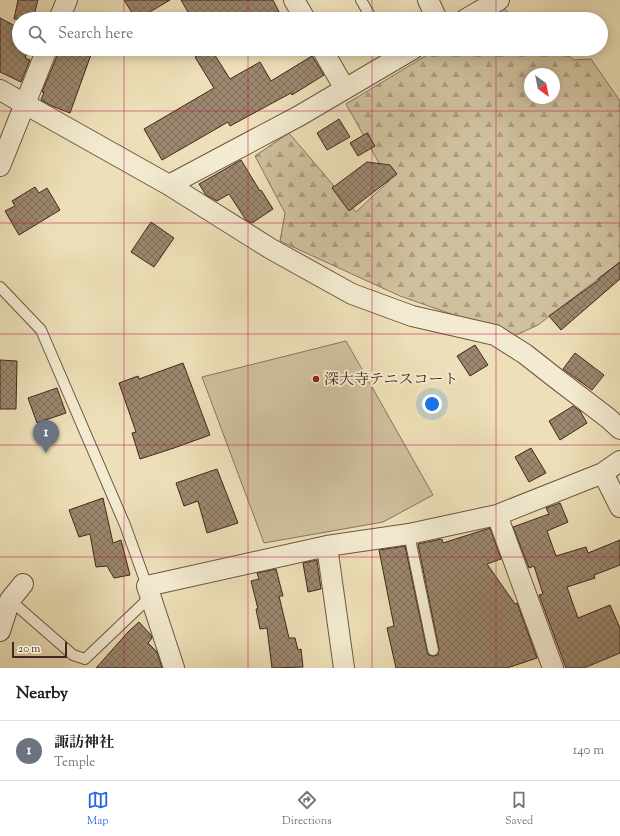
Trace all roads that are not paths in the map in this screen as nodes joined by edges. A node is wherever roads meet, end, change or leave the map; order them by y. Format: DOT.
graph roads {
  1 [pos="67,0"];
  2 [pos="294,0"];
  3 [pos="361,0"];
  4 [pos="428,0"];
  5 [pos="499,0"];
  6 [pos="62,12"];
  7 [pos="301,12"];
  8 [pos="368,12"];
  9 [pos="434,12"];
  10 [pos="478,12"];
  11 [pos="44,56"];
  12 [pos="326,56"];
  13 [pos="388,56"];
  14 [pos="345,89"];
  15 [pos="0,90"];
  16 [pos="25,103"];
  17 [pos="0,166"];
  18 [pos="169,185"];
  19 [pos="0,287"];
  20 [pos="620,429"];
  21 [pos="620,461"];
  22 [pos="603,473"];
  23 [pos="620,507"];
  24 [pos="497,514"];
  25 [pos="409,534"];
  26 [pos="327,546"];
  27 [pos="23,584"];
  28 [pos="148,591"];
  29 [pos="10,600"];
  30 [pos="0,631"];
  31 [pos="433,650"];
  32 [pos="552,667"];
  33 [pos="174,668"];
  34 [pos="344,668"];
  1 -- 6 [label="street"];
  2 -- 7 [label="street"];
  3 -- 8 [label="lane"];
  4 -- 9 [label="street"];
  5 -- 10 [label="street"];
  11 -- 16 [label="street"];
  12 -- 14 [label="street"];
  13 -- 14 [label="street"];
  14 -- 18 [label="street"];
  15 -- 16 [label="street"];
  16 -- 17 [label="street"];
  16 -- 18 [label="street"];
  18 -- 20 [label="street"];
  19 -- 28 [label="lane"];
  21 -- 22 [label="street"];
  22 -- 23 [label="street"];
  22 -- 24 [label="street"];
  24 -- 25 [label="street"];
  24 -- 32 [label="street"];
  25 -- 26 [label="street"];
  25 -- 31 [label="lane"];
  26 -- 28 [label="street"];
  26 -- 34 [label="street"];
  27 -- 29 [label="street"];
  28 -- 29 [label="lane"];
  28 -- 33 [label="street"];
  29 -- 30 [label="street"];
}
